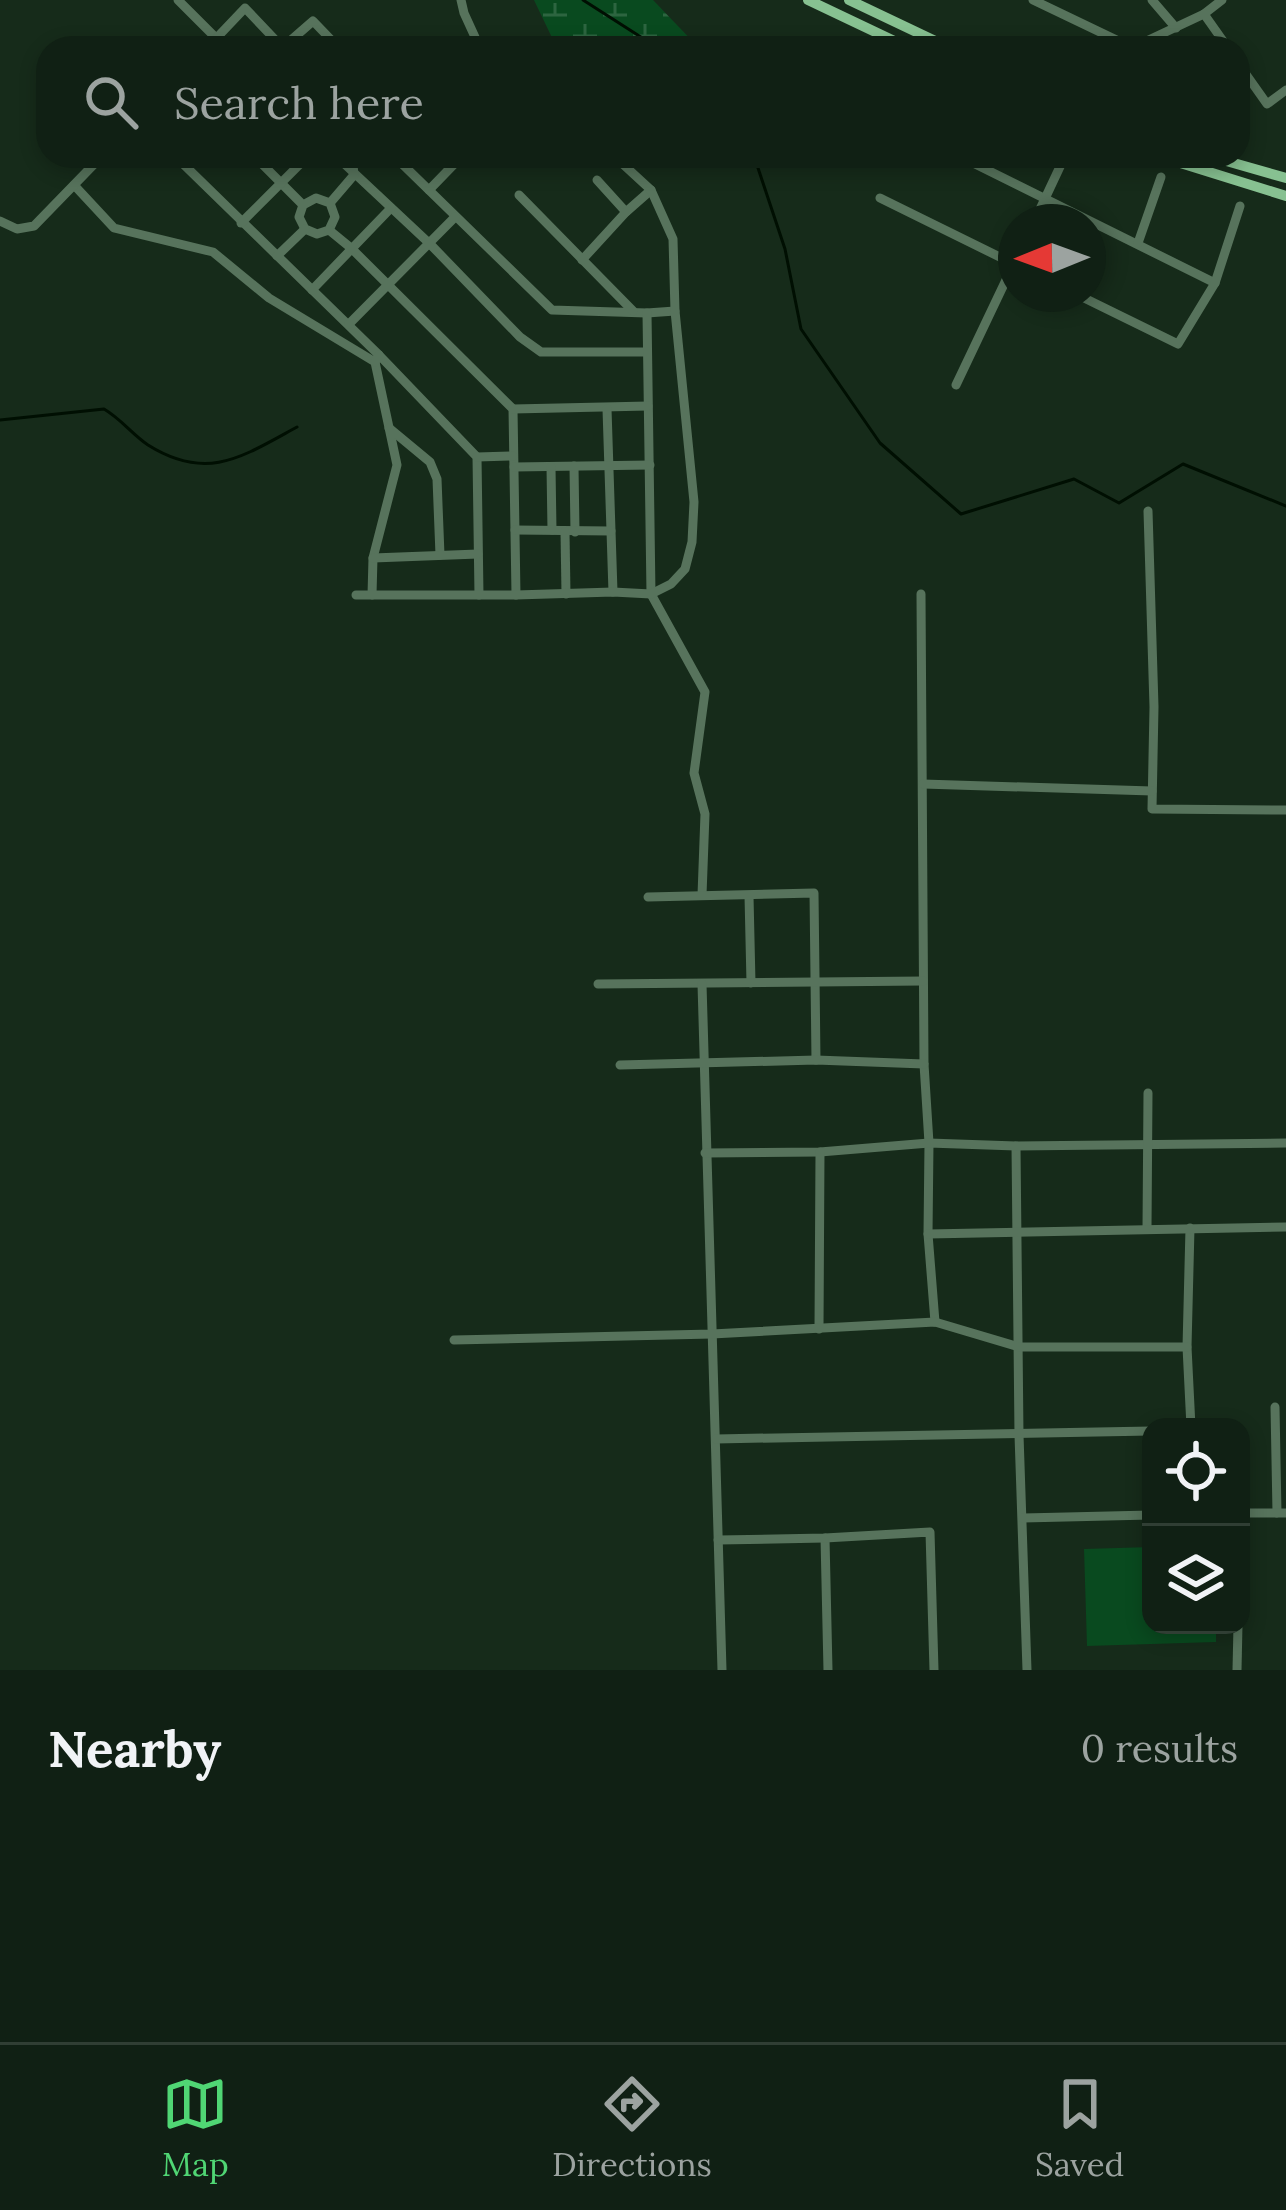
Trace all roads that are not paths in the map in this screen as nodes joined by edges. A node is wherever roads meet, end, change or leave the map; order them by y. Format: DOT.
graph roads {
  1 [pos="178,0"];
  2 [pos="461,0"];
  3 [pos="808,0"];
  4 [pos="849,0"];
  5 [pos="1033,0"];
  6 [pos="1152,0"];
  7 [pos="1222,0"];
  8 [pos="1204,14"];
  9 [pos="1177,28"];
  10 [pos="214,36"];
  11 [pos="218,36"];
  12 [pos="272,36"];
  13 [pos="296,36"];
  14 [pos="327,36"];
  15 [pos="475,36"];
  16 [pos="884,36"];
  17 [pos="925,36"];
  18 [pos="1108,36"];
  19 [pos="1160,36"];
  20 [pos="1220,36"];
  21 [pos="1250,80"];
  22 [pos="1286,90"];
  23 [pos="90,168"];
  24 [pos="187,168"];
  25 [pos="266,168"];
  26 [pos="296,168"];
  27 [pos="347,168"];
  28 [pos="353,168"];
  29 [pos="406,168"];
  30 [pos="450,168"];
  31 [pos="627,168"];
  32 [pos="983,168"];
  33 [pos="1059,168"];
  34 [pos="1196,168"];
  35 [pos="1250,168"];
  36 [pos="354,175"];
  37 [pos="1161,178"];
  38 [pos="1286,178"];
  39 [pos="597,180"];
  40 [pos="281,182"];
  41 [pos="74,185"];
  42 [pos="429,190"];
  43 [pos="651,190"];
  44 [pos="519,195"];
  45 [pos="1286,196"];
  46 [pos="880,198"];
  47 [pos="1045,198"];
  48 [pos="330,203"];
  49 [pos="1042,204"];
  50 [pos="303,205"];
  51 [pos="1240,206"];
  52 [pos="391,208"];
  53 [pos="626,212"];
  54 [pos="455,217"];
  55 [pos="0,221"];
  56 [pos="241,223"];
  57 [pos="305,229"];
  58 [pos="329,230"];
  59 [pos="1138,243"];
  60 [pos="430,244"];
  61 [pos="351,248"];
  62 [pos="998,254"];
  63 [pos="277,256"];
  64 [pos="582,260"];
  65 [pos="1215,283"];
  66 [pos="388,285"];
  67 [pos="311,290"];
  68 [pos="998,297"];
  69 [pos="1106,309"];
  70 [pos="675,311"];
  71 [pos="640,313"];
  72 [pos="349,324"];
  73 [pos="647,352"];
  74 [pos="377,359"];
  75 [pos="956,385"];
  76 [pos="648,406"];
  77 [pos="607,409"];
  78 [pos="513,410"];
  79 [pos="389,428"];
  80 [pos="478,457"];
  81 [pos="513,461"];
  82 [pos="650,465"];
  83 [pos="574,466"];
  84 [pos="551,467"];
  85 [pos="609,467"];
  86 [pos="1148,511"];
  87 [pos="515,530"];
  88 [pos="552,530"];
  89 [pos="611,531"];
  90 [pos="570,532"];
  91 [pos="478,554"];
  92 [pos="440,555"];
  93 [pos="374,558"];
  94 [pos="614,592"];
  95 [pos="566,594"];
  96 [pos="651,594"];
  97 [pos="921,594"];
  98 [pos="356,595"];
  99 [pos="372,595"];
  100 [pos="478,595"];
  101 [pos="517,595"];
  102 [pos="923,784"];
  103 [pos="1152,791"];
  104 [pos="1286,810"];
  105 [pos="702,895"];
  106 [pos="749,896"];
  107 [pos="648,897"];
  108 [pos="923,981"];
  109 [pos="814,982"];
  110 [pos="751,983"];
  111 [pos="598,984"];
  112 [pos="702,984"];
  113 [pos="816,1060"];
  114 [pos="703,1064"];
  115 [pos="924,1064"];
  116 [pos="620,1065"];
  117 [pos="1148,1094"];
  118 [pos="929,1143"];
  119 [pos="1286,1143"];
  120 [pos="1148,1144"];
  121 [pos="1016,1146"];
  122 [pos="820,1152"];
  123 [pos="705,1153"];
  124 [pos="1286,1227"];
  125 [pos="1147,1228"];
  126 [pos="1190,1228"];
  127 [pos="1017,1230"];
  128 [pos="928,1234"];
  129 [pos="934,1322"];
  130 [pos="819,1329"];
  131 [pos="712,1334"];
  132 [pos="454,1340"];
  133 [pos="1018,1347"];
  134 [pos="1187,1347"];
  135 [pos="1275,1407"];
  136 [pos="1191,1418"];
  137 [pos="1142,1431"];
  138 [pos="1018,1435"];
  139 [pos="716,1439"];
  140 [pos="1250,1513"];
  141 [pos="1282,1513"];
  142 [pos="1142,1515"];
  143 [pos="1023,1518"];
  144 [pos="826,1538"];
  145 [pos="718,1540"];
  146 [pos="1238,1634"];
  147 [pos="722,1670"];
  148 [pos="828,1670"];
  149 [pos="934,1670"];
  150 [pos="1027,1670"];
  151 [pos="1238,1670"];
  1 -- 10 [label="street"];
  2 -- 15 [label="street"];
  3 -- 16 [label="main road"];
  4 -- 17 [label="main road"];
  5 -- 18 [label="street"];
  6 -- 9 [label="street"];
  7 -- 8 [label="street"];
  8 -- 9 [label="street"];
  8 -- 20 [label="street"];
  9 -- 19 [label="street"];
  11 -- 12 [label="street"];
  13 -- 14 [label="street"];
  21 -- 22 [label="street"];
  23 -- 41 [label="street"];
  24 -- 56 [label="street"];
  25 -- 40 [label="street"];
  26 -- 40 [label="street"];
  27 -- 36 [label="street"];
  28 -- 36 [label="street"];
  29 -- 42 [label="street"];
  30 -- 42 [label="street"];
  31 -- 43 [label="street"];
  32 -- 47 [label="street"];
  33 -- 47 [label="street"];
  34 -- 45 [label="main road"];
  35 -- 38 [label="main road"];
  36 -- 48 [label="street"];
  36 -- 52 [label="street"];
  37 -- 59 [label="street"];
  39 -- 53 [label="street"];
  40 -- 50 [label="street"];
  40 -- 56 [label="street"];
  41 -- 55 [label="street"];
  41 -- 74 [label="street"];
  42 -- 54 [label="street"];
  43 -- 53 [label="street"];
  43 -- 70 [label="street"];
  44 -- 64 [label="street"];
  46 -- 62 [label="street"];
  47 -- 49 [label="street"];
  47 -- 59 [label="street"];
  48 -- 50 [label="street"];
  48 -- 58 [label="street"];
  50 -- 57 [label="street"];
  51 -- 65 [label="street"];
  52 -- 60 [label="street"];
  52 -- 61 [label="street"];
  53 -- 64 [label="street"];
  54 -- 60 [label="street"];
  54 -- 71 [label="street"];
  56 -- 63 [label="street"];
  57 -- 58 [label="street"];
  57 -- 63 [label="street"];
  58 -- 61 [label="street"];
  59 -- 65 [label="street"];
  60 -- 66 [label="street"];
  60 -- 73 [label="street"];
  61 -- 66 [label="street"];
  61 -- 67 [label="street"];
  63 -- 67 [label="street"];
  64 -- 71 [label="street"];
  65 -- 69 [label="street"];
  66 -- 72 [label="street"];
  66 -- 78 [label="street"];
  67 -- 72 [label="street"];
  68 -- 75 [label="street"];
  70 -- 71 [label="street"];
  70 -- 96 [label="street"];
  71 -- 73 [label="street"];
  72 -- 74 [label="street"];
  73 -- 76 [label="street"];
  74 -- 79 [label="street"];
  74 -- 80 [label="street"];
  76 -- 77 [label="street"];
  76 -- 82 [label="street"];
  77 -- 78 [label="street"];
  77 -- 85 [label="street"];
  78 -- 81 [label="street"];
  79 -- 92 [label="street"];
  79 -- 93 [label="street"];
  80 -- 81 [label="street"];
  80 -- 91 [label="street"];
  81 -- 84 [label="street"];
  81 -- 87 [label="street"];
  82 -- 85 [label="street"];
  82 -- 96 [label="street"];
  83 -- 84 [label="street"];
  83 -- 85 [label="street"];
  83 -- 90 [label="street"];
  84 -- 88 [label="street"];
  85 -- 89 [label="street"];
  86 -- 103 [label="street"];
  87 -- 88 [label="street"];
  87 -- 101 [label="street"];
  88 -- 90 [label="street"];
  89 -- 90 [label="street"];
  89 -- 94 [label="street"];
  90 -- 95 [label="street"];
  91 -- 92 [label="street"];
  91 -- 100 [label="street"];
  92 -- 93 [label="street"];
  93 -- 99 [label="street"];
  94 -- 95 [label="street"];
  94 -- 96 [label="street"];
  95 -- 101 [label="street"];
  96 -- 105 [label="street"];
  97 -- 102 [label="street"];
  98 -- 99 [label="street"];
  99 -- 100 [label="street"];
  100 -- 101 [label="street"];
  102 -- 103 [label="street"];
  102 -- 108 [label="street"];
  103 -- 104 [label="street"];
  105 -- 106 [label="street"];
  105 -- 107 [label="street"];
  106 -- 109 [label="street"];
  106 -- 110 [label="street"];
  108 -- 109 [label="street"];
  108 -- 115 [label="street"];
  109 -- 110 [label="street"];
  109 -- 113 [label="street"];
  110 -- 112 [label="street"];
  111 -- 112 [label="street"];
  112 -- 114 [label="street"];
  113 -- 114 [label="street"];
  113 -- 115 [label="street"];
  114 -- 116 [label="street"];
  114 -- 123 [label="street"];
  115 -- 118 [label="street"];
  117 -- 120 [label="street"];
  118 -- 121 [label="street"];
  118 -- 122 [label="street"];
  118 -- 128 [label="street"];
  119 -- 120 [label="street"];
  120 -- 121 [label="street"];
  120 -- 125 [label="street"];
  121 -- 127 [label="street"];
  122 -- 123 [label="street"];
  122 -- 130 [label="street"];
  123 -- 131 [label="street"];
  124 -- 126 [label="street"];
  125 -- 126 [label="street"];
  125 -- 127 [label="street"];
  126 -- 134 [label="street"];
  127 -- 128 [label="street"];
  127 -- 133 [label="street"];
  128 -- 129 [label="street"];
  129 -- 130 [label="street"];
  129 -- 133 [label="street"];
  130 -- 131 [label="street"];
  131 -- 132 [label="street"];
  131 -- 139 [label="street"];
  133 -- 134 [label="street"];
  133 -- 138 [label="street"];
  134 -- 136 [label="street"];
  135 -- 141 [label="street"];
  137 -- 138 [label="street"];
  138 -- 139 [label="street"];
  138 -- 143 [label="street"];
  139 -- 145 [label="street"];
  140 -- 141 [label="street"];
  142 -- 143 [label="street"];
  143 -- 150 [label="street"];
  144 -- 145 [label="street"];
  144 -- 148 [label="street"];
  144 -- 149 [label="street"];
  145 -- 147 [label="street"];
  146 -- 151 [label="street"];
}
